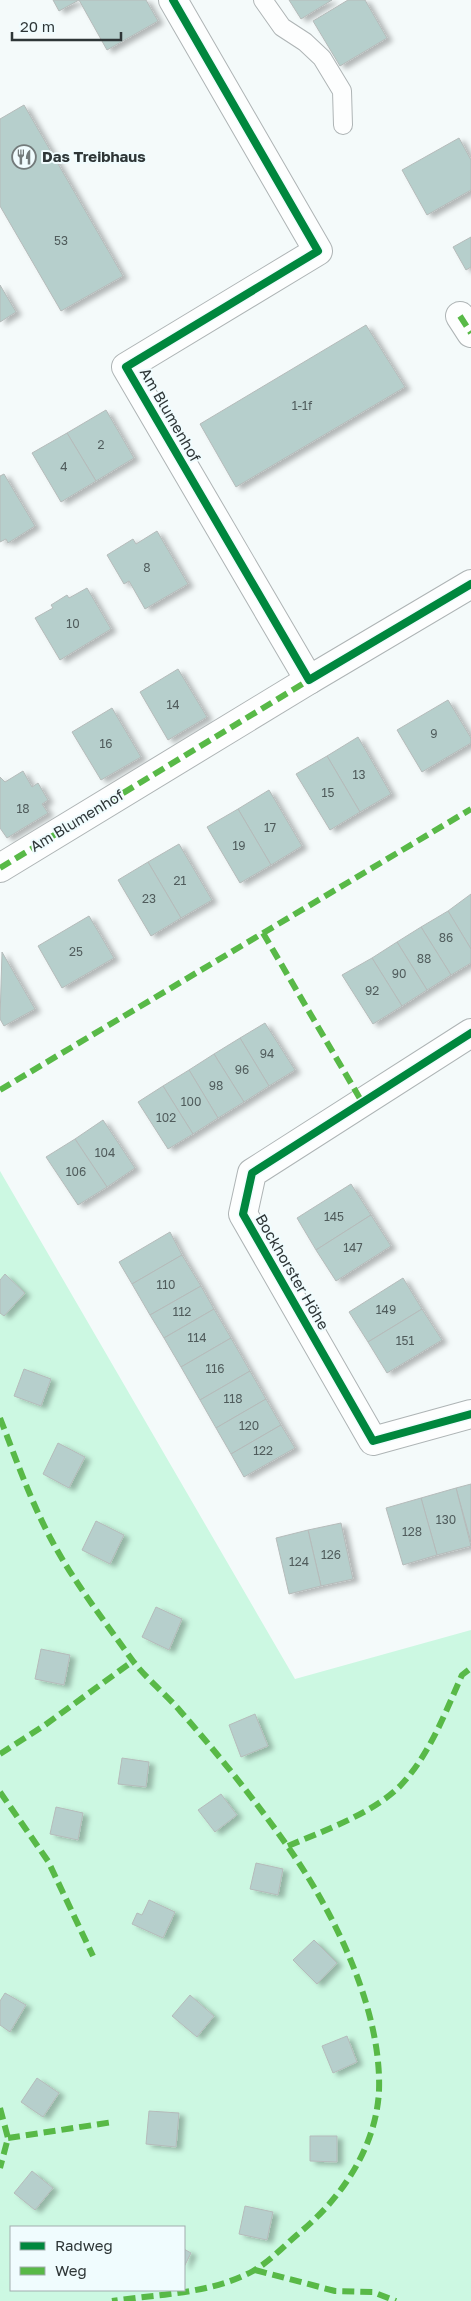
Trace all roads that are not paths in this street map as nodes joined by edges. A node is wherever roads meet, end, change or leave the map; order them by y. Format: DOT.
graph roads {
  1 [pos="173,0"];
  2 [pos="262,0"];
  3 [pos="343,125"];
  4 [pos="471,584"];
  5 [pos="309,680"];
  6 [pos="0,868"];
  7 [pos="471,1033"];
  8 [pos="471,1414"];
  1 -- 5 [label="street, Am Blumenhof"];
  2 -- 3 [label="lane"];
  4 -- 5 [label="street, Am Blumenhof"];
  5 -- 6 [label="street, Am Blumenhof"];
  7 -- 8 [label="street, Bockhorster Höhe"];
}
